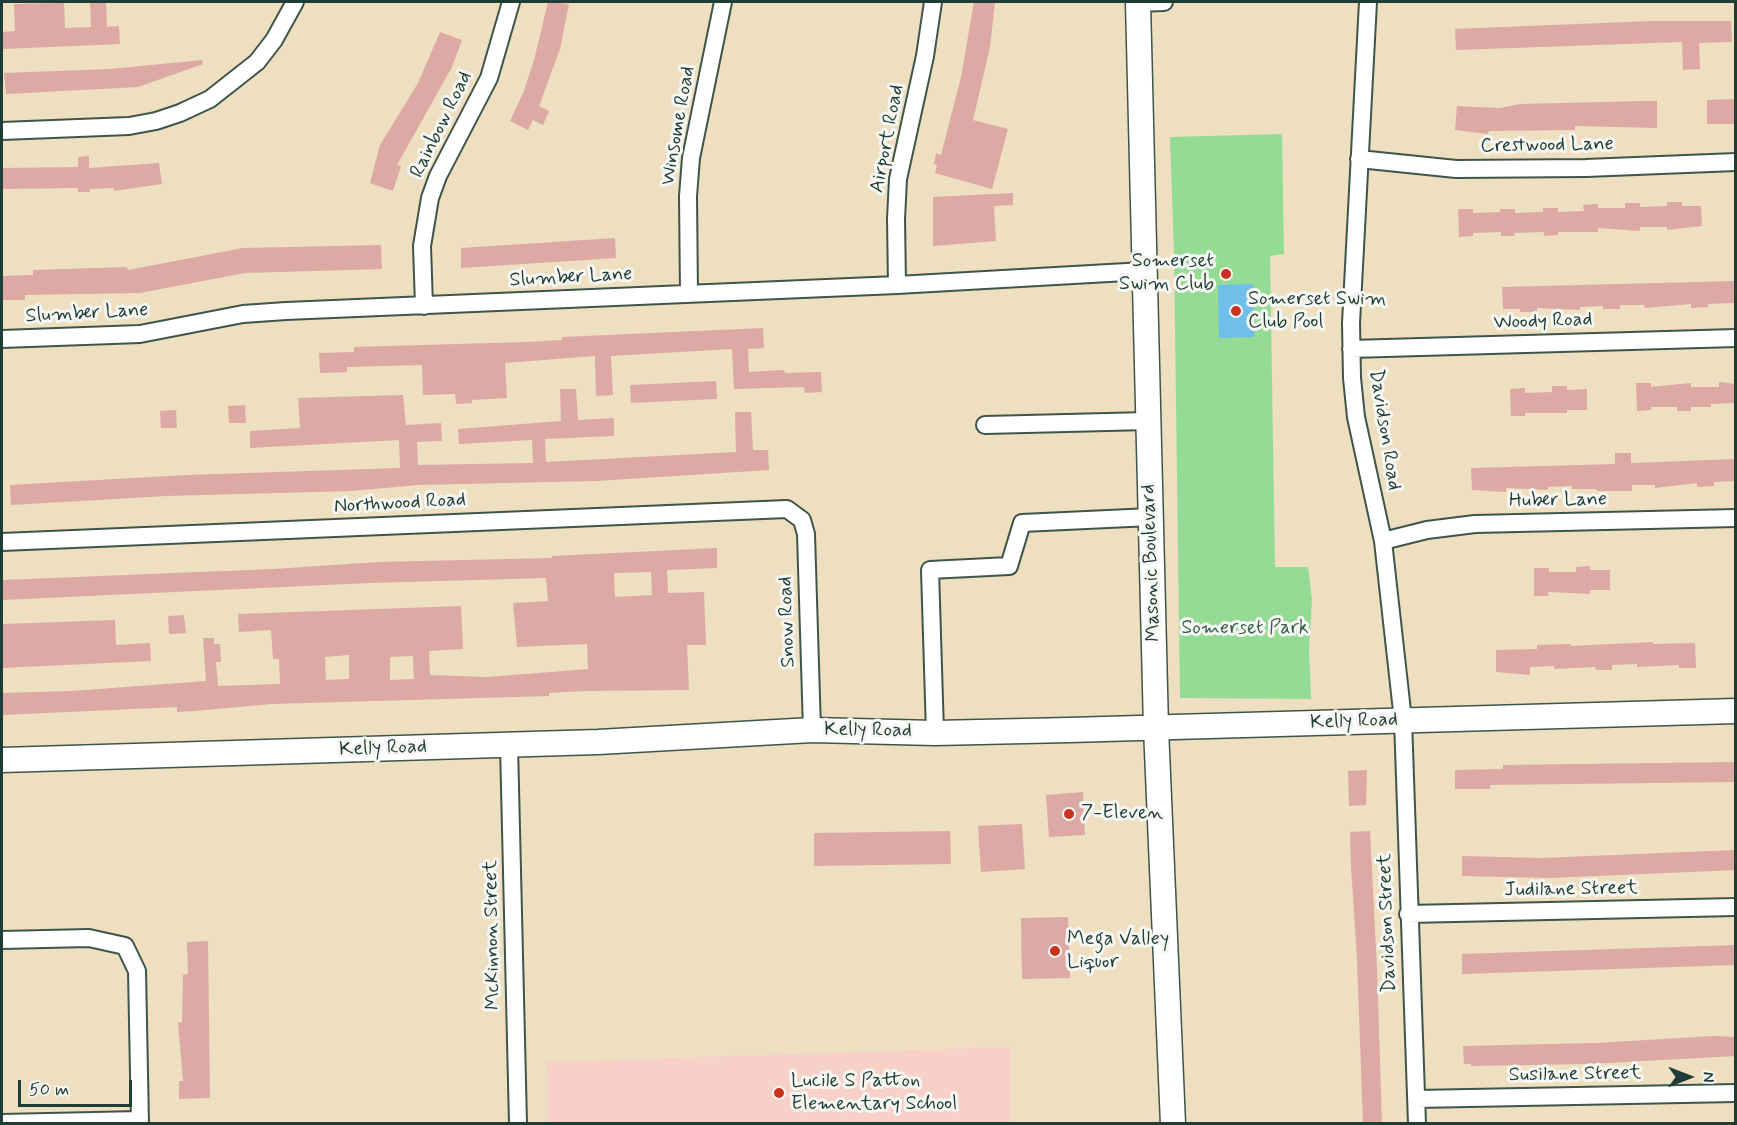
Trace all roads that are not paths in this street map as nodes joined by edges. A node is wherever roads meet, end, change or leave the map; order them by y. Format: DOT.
graph roads {
  1 [pos="295,2"];
  2 [pos="512,2"];
  3 [pos="723,2"];
  4 [pos="933,2"];
  5 [pos="1138,2"];
  6 [pos="1164,2"];
  7 [pos="1368,2"];
  8 [pos="2,131"];
  9 [pos="1359,159"];
  10 [pos="1736,162"];
  11 [pos="1144,271"];
  12 [pos="897,285"];
  13 [pos="689,294"];
  14 [pos="424,306"];
  15 [pos="1736,338"];
  16 [pos="2,339"];
  17 [pos="1352,349"];
  18 [pos="1148,422"];
  19 [pos="985,425"];
  20 [pos="798,515"];
  21 [pos="1150,517"];
  22 [pos="1736,518"];
  23 [pos="1383,541"];
  24 [pos="2,542"];
  25 [pos="1736,711"];
  26 [pos="1403,720"];
  27 [pos="1156,728"];
  28 [pos="812,730"];
  29 [pos="935,733"];
  30 [pos="509,745"];
  31 [pos="2,760"];
  32 [pos="1736,907"];
  33 [pos="1408,914"];
  34 [pos="2,940"];
  35 [pos="1736,1093"];
  36 [pos="1416,1099"];
  37 [pos="140,1122"];
  38 [pos="2,1123"];
  39 [pos="518,1124"];
  40 [pos="1173,1124"];
  41 [pos="1417,1124"];
  1 -- 8 [label="street"];
  2 -- 14 [label="street, Rainbow Road"];
  3 -- 13 [label="street, Winsome Road"];
  4 -- 12 [label="street, Airport Road"];
  5 -- 6 [label="street"];
  5 -- 11 [label="street, Masonic Boulevard"];
  7 -- 9 [label="street, Davidson Road"];
  9 -- 10 [label="street, Crestwood Lane"];
  9 -- 17 [label="street, Davidson Road"];
  11 -- 12 [label="street, Slumber Lane"];
  11 -- 18 [label="street, Masonic Boulevard"];
  12 -- 13 [label="street, Slumber Lane"];
  13 -- 14 [label="street, Slumber Lane"];
  14 -- 16 [label="street, Slumber Lane"];
  15 -- 17 [label="street, Woody Road"];
  17 -- 23 [label="street, Davidson Road"];
  18 -- 19 [label="street"];
  18 -- 21 [label="street, Masonic Boulevard"];
  20 -- 24 [label="street, Northwood Road"];
  20 -- 28 [label="street, Snow Road"];
  21 -- 27 [label="street, Masonic Boulevard"];
  21 -- 29 [label="street"];
  22 -- 23 [label="street, Huber Lane"];
  23 -- 26 [label="street, Davidson Road"];
  25 -- 26 [label="street, Kelly Road"];
  26 -- 27 [label="street, Kelly Road"];
  26 -- 33 [label="street, Davidson Street"];
  27 -- 29 [label="street, Kelly Road"];
  27 -- 40 [label="street, Masonic Boulevard"];
  28 -- 29 [label="street, Kelly Road"];
  28 -- 30 [label="street, Kelly Road"];
  30 -- 31 [label="street, Kelly Road"];
  30 -- 39 [label="street, McKinnon Street"];
  32 -- 33 [label="street, Judilane Street"];
  33 -- 36 [label="street, Davidson Street"];
  34 -- 37 [label="street"];
  35 -- 36 [label="street, Susilane Street"];
  36 -- 41 [label="street, Davidson Street"];
  37 -- 38 [label="street"];
}
